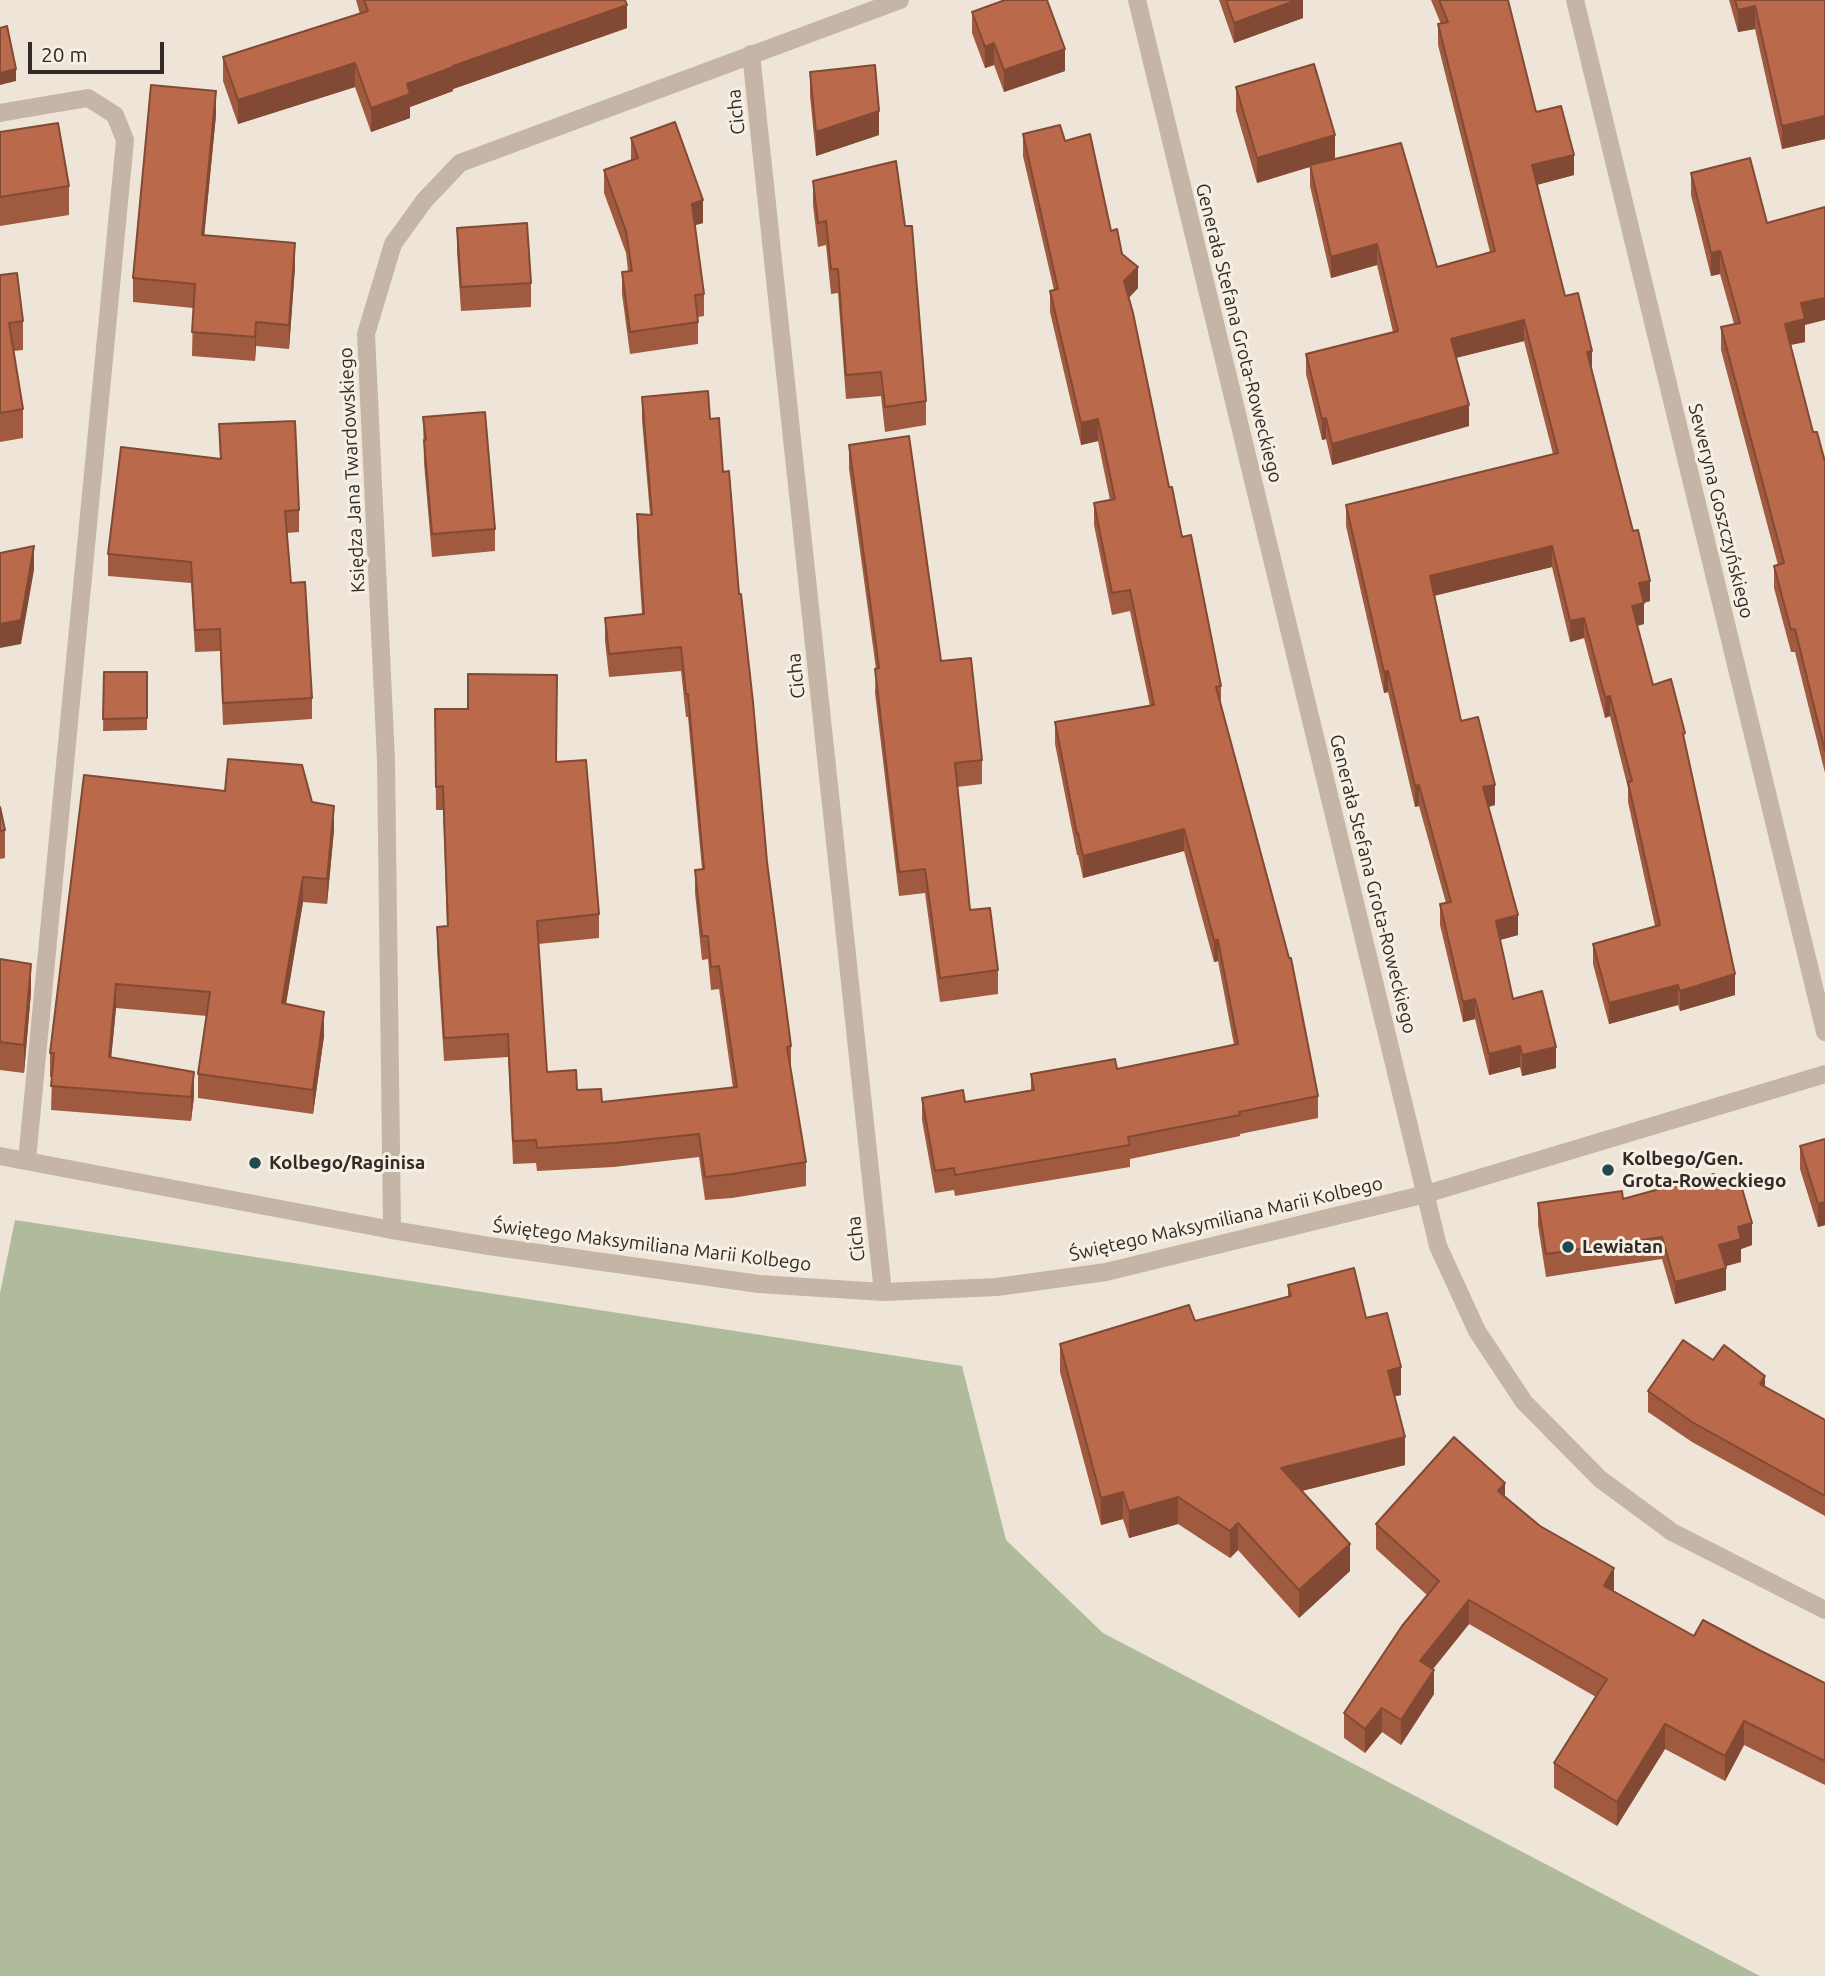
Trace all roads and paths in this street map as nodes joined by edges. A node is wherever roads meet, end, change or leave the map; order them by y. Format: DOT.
graph roads {
  1 [pos="900,0"];
  2 [pos="1137,0"];
  3 [pos="1576,0"];
  4 [pos="751,54"];
  5 [pos="0,113"];
  6 [pos="1825,1032"];
  7 [pos="1825,1074"];
  8 [pos="0,1156"];
  9 [pos="27,1160"];
  10 [pos="1426,1194"];
  11 [pos="392,1230"];
  12 [pos="883,1292"];
  13 [pos="1825,1611"];
  1 -- 4 [label="street, Księdza Jana Twardowskiego"];
  2 -- 10 [label="street, Generała Stefana Grota-Roweckiego"];
  3 -- 6 [label="street, Seweryna Goszczyńskiego"];
  4 -- 11 [label="street, Księdza Jana Twardowskiego"];
  4 -- 12 [label="street, Cicha"];
  5 -- 9 [label="street"];
  7 -- 10 [label="street, Świętego Maksymiliana Marii Kolbego"];
  8 -- 9 [label="street, Świętego Maksymiliana Marii Kolbego"];
  9 -- 11 [label="street, Świętego Maksymiliana Marii Kolbego"];
  10 -- 12 [label="street, Świętego Maksymiliana Marii Kolbego"];
  10 -- 13 [label="street, Generała Stefana Grota-Roweckiego"];
  11 -- 12 [label="street, Świętego Maksymiliana Marii Kolbego"];
}
